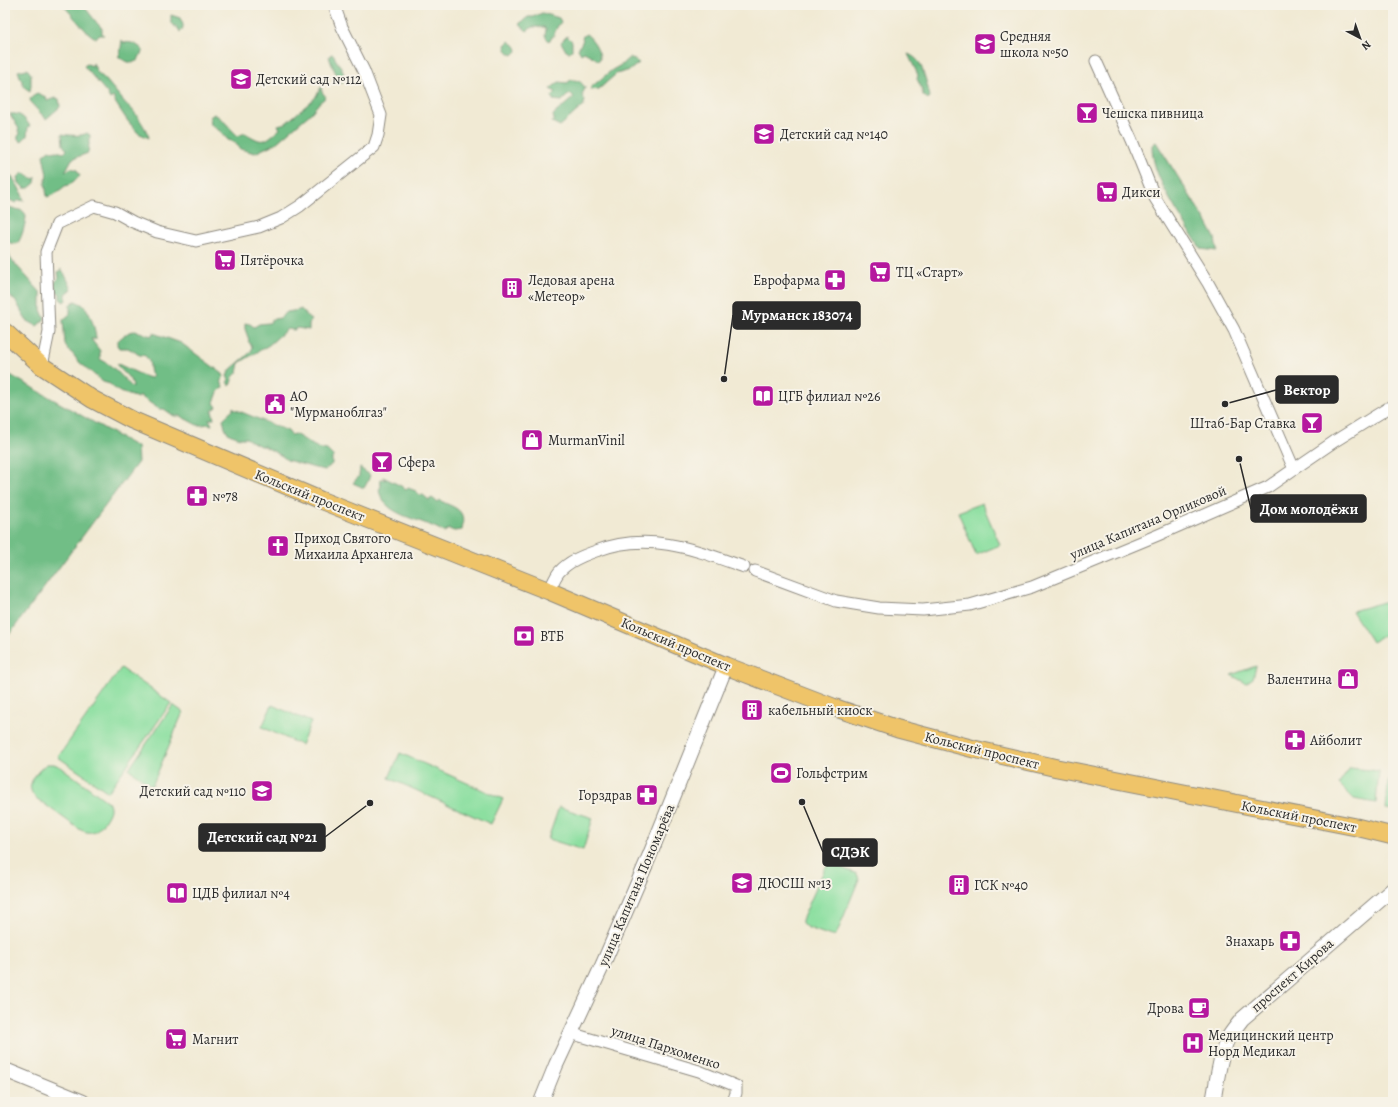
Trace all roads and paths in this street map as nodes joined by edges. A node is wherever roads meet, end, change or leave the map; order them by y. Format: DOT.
graph roads {
  1 [pos="334,5"];
  2 [pos="1096,61"];
  3 [pos="5,332"];
  4 [pos="42,366"];
  5 [pos="1393,405"];
  6 [pos="1294,469"];
  7 [pos="744,567"];
  8 [pos="755,571"];
  9 [pos="549,591"];
  10 [pos="726,666"];
  11 [pos="1376,832"];
  12 [pos="1393,832"];
  13 [pos="1393,836"];
  14 [pos="1393,840"];
  15 [pos="1393,889"];
  16 [pos="570,1033"];
  17 [pos="5,1070"];
  18 [pos="83,1102"];
  19 [pos="541,1102"];
  20 [pos="732,1102"];
  21 [pos="1213,1102"];
  1 -- 4 [label="street"];
  2 -- 6 [label="street"];
  3 -- 4 [label="main road, Кольский проспект"];
  4 -- 9 [label="main road, Кольский проспект"];
  5 -- 6 [label="street, улица Капитана Орликовой"];
  6 -- 8 [label="street, улица Капитана Орликовой"];
  7 -- 9 [label="street"];
  9 -- 10 [label="main road, Кольский проспект"];
  10 -- 11 [label="main road, Кольский проспект"];
  10 -- 16 [label="street, улица Капитана Пономарёва"];
  11 -- 12 [label="main road"];
  11 -- 13 [label="main road, Кольский проспект"];
  11 -- 14 [label="street"];
  15 -- 21 [label="street, проспект Кирова"];
  16 -- 19 [label="street, улица Капитана Пономарёва"];
  16 -- 20 [label="street, улица Пархоменко"];
  17 -- 18 [label="street"];
}
